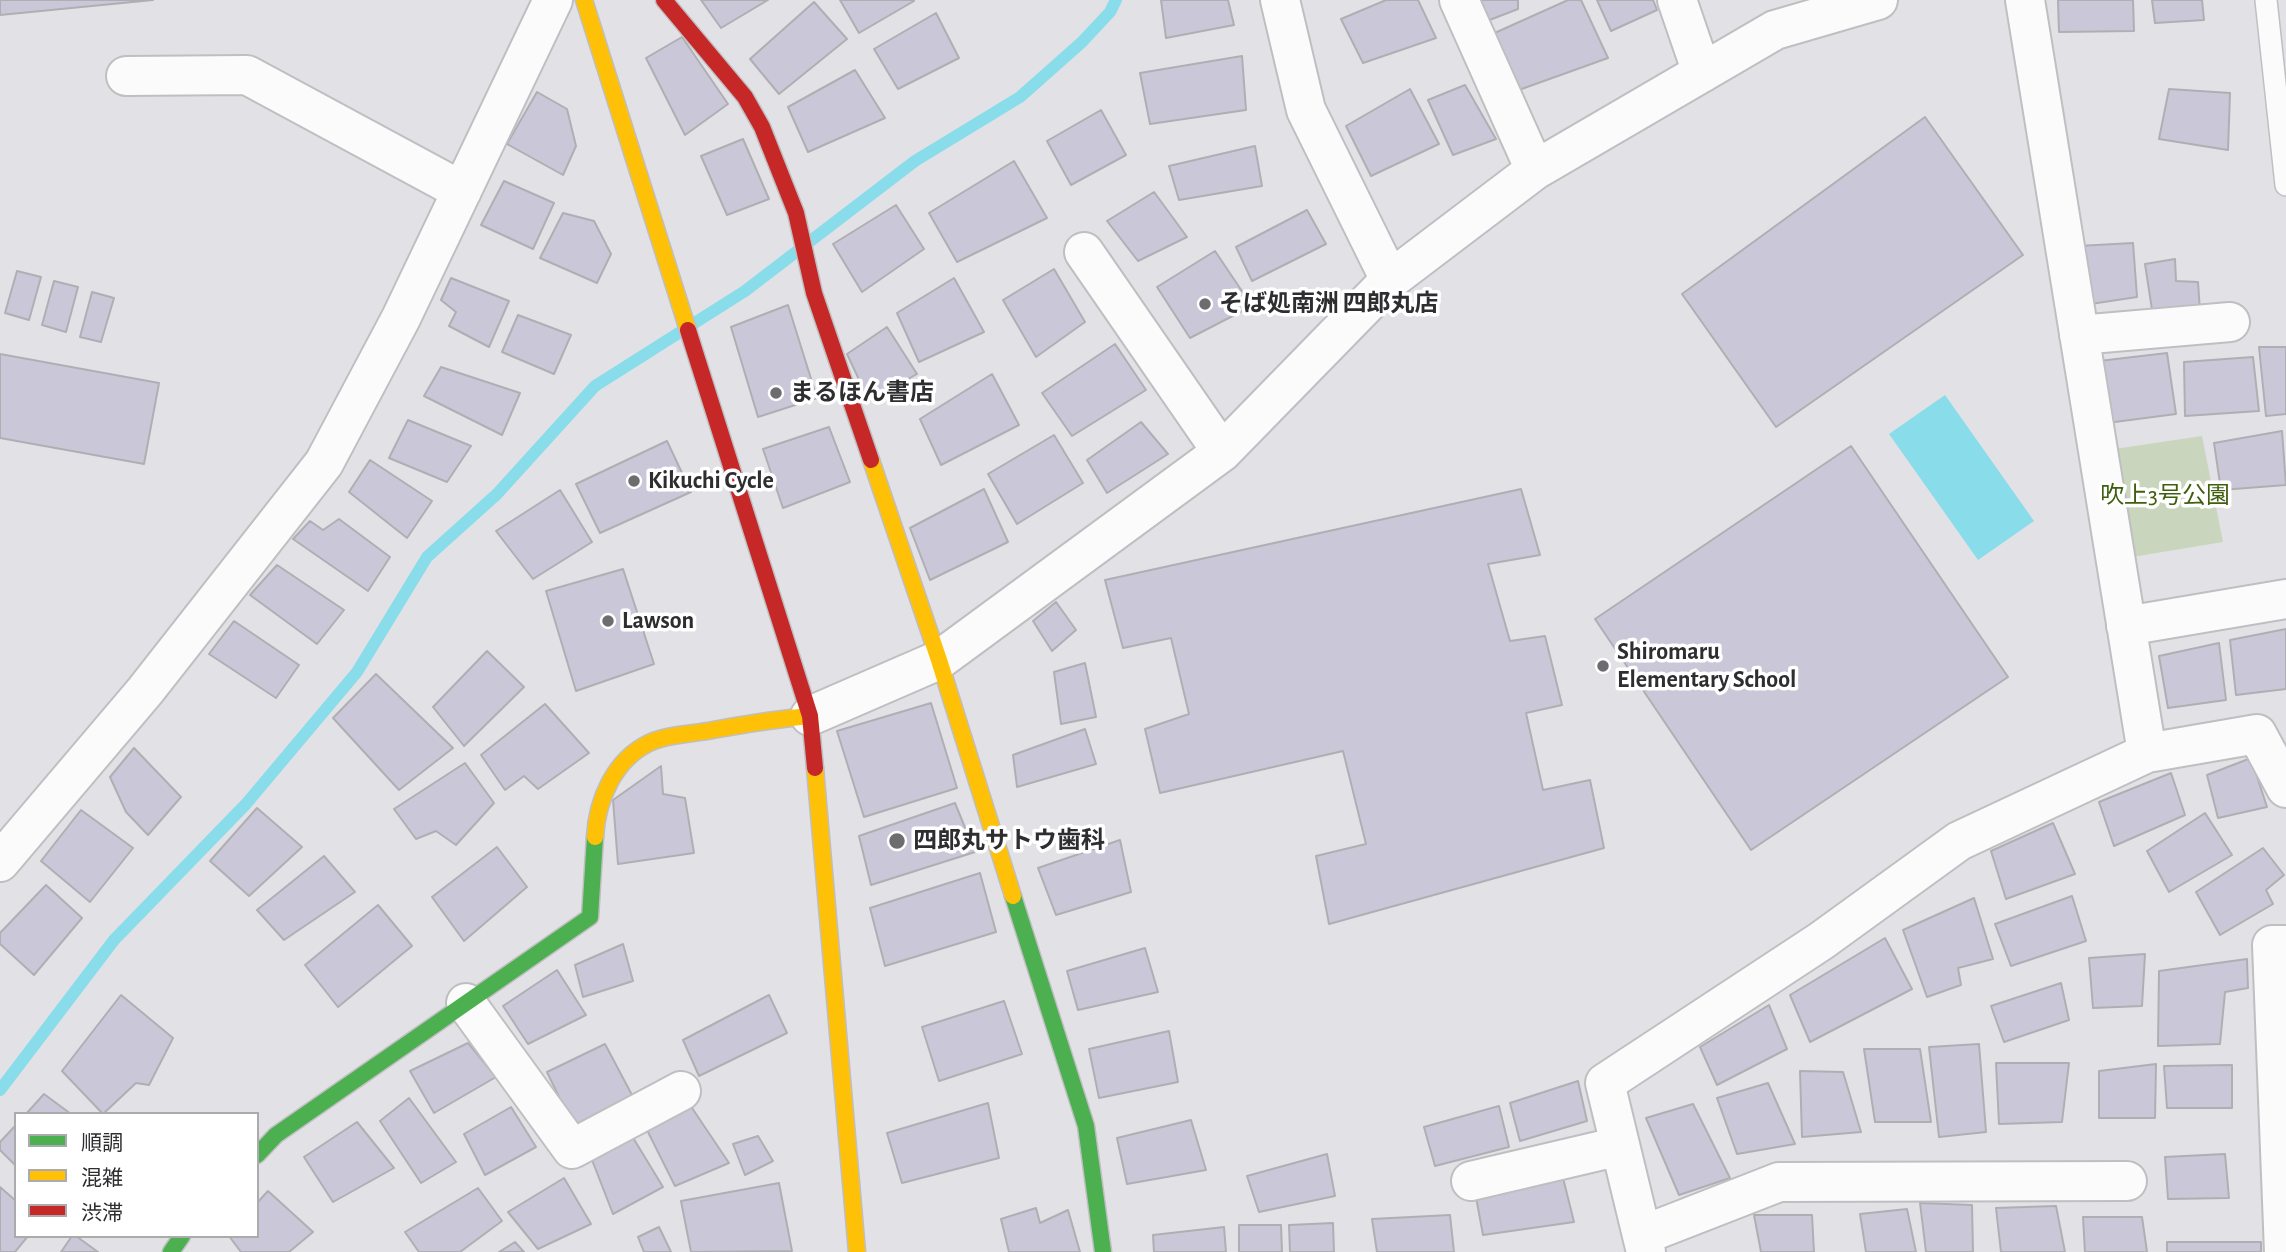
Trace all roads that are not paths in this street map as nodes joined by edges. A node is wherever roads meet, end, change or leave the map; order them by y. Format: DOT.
graph roads {
  1 [pos="553,0"];
  2 [pos="584,0"];
  3 [pos="664,0"];
  4 [pos="1280,0"];
  5 [pos="1459,0"];
  6 [pos="1677,0"];
  7 [pos="1878,0"];
  8 [pos="2025,0"];
  9 [pos="2266,0"];
  10 [pos="1702,73"];
  11 [pos="126,76"];
  12 [pos="2285,163"];
  13 [pos="1535,170"];
  14 [pos="2286,185"];
  15 [pos="462,191"];
  16 [pos="1084,252"];
  17 [pos="1390,280"];
  18 [pos="2230,322"];
  19 [pos="2079,335"];
  20 [pos="1222,452"];
  21 [pos="2286,599"];
  22 [pos="2126,626"];
  23 [pos="939,660"];
  24 [pos="810,716"];
  25 [pos="2147,753"];
  26 [pos="2286,788"];
  27 [pos="0,862"];
  28 [pos="2286,945"];
  29 [pos="466,1003"];
  30 [pos="681,1090"];
  31 [pos="1620,1146"];
  32 [pos="259,1153"];
  33 [pos="1471,1181"];
  34 [pos="2127,1181"];
  35 [pos="1644,1243"];
  36 [pos="857,1252"];
  37 [pos="1103,1252"];
  38 [pos="2284,1252"];
  1 -- 15 [label="street"];
  2 -- 24 [label="street"];
  3 -- 23 [label="street"];
  4 -- 17 [label="street"];
  5 -- 13 [label="street"];
  6 -- 10 [label="street"];
  7 -- 10 [label="street"];
  8 -- 19 [label="street"];
  9 -- 12 [label="lane"];
  10 -- 13 [label="street"];
  11 -- 15 [label="street"];
  12 -- 14 [label="lane"];
  13 -- 17 [label="street"];
  15 -- 27 [label="street"];
  16 -- 20 [label="street"];
  17 -- 20 [label="street"];
  18 -- 19 [label="street"];
  19 -- 22 [label="street"];
  20 -- 23 [label="street"];
  21 -- 22 [label="street"];
  22 -- 25 [label="street"];
  23 -- 24 [label="street"];
  23 -- 37 [label="street"];
  24 -- 29 [label="street"];
  24 -- 36 [label="street"];
  25 -- 26 [label="street"];
  25 -- 31 [label="street"];
  28 -- 38 [label="street"];
  29 -- 30 [label="street"];
  29 -- 32 [label="street"];
  31 -- 33 [label="street"];
  31 -- 35 [label="street"];
  34 -- 35 [label="street"];
}
